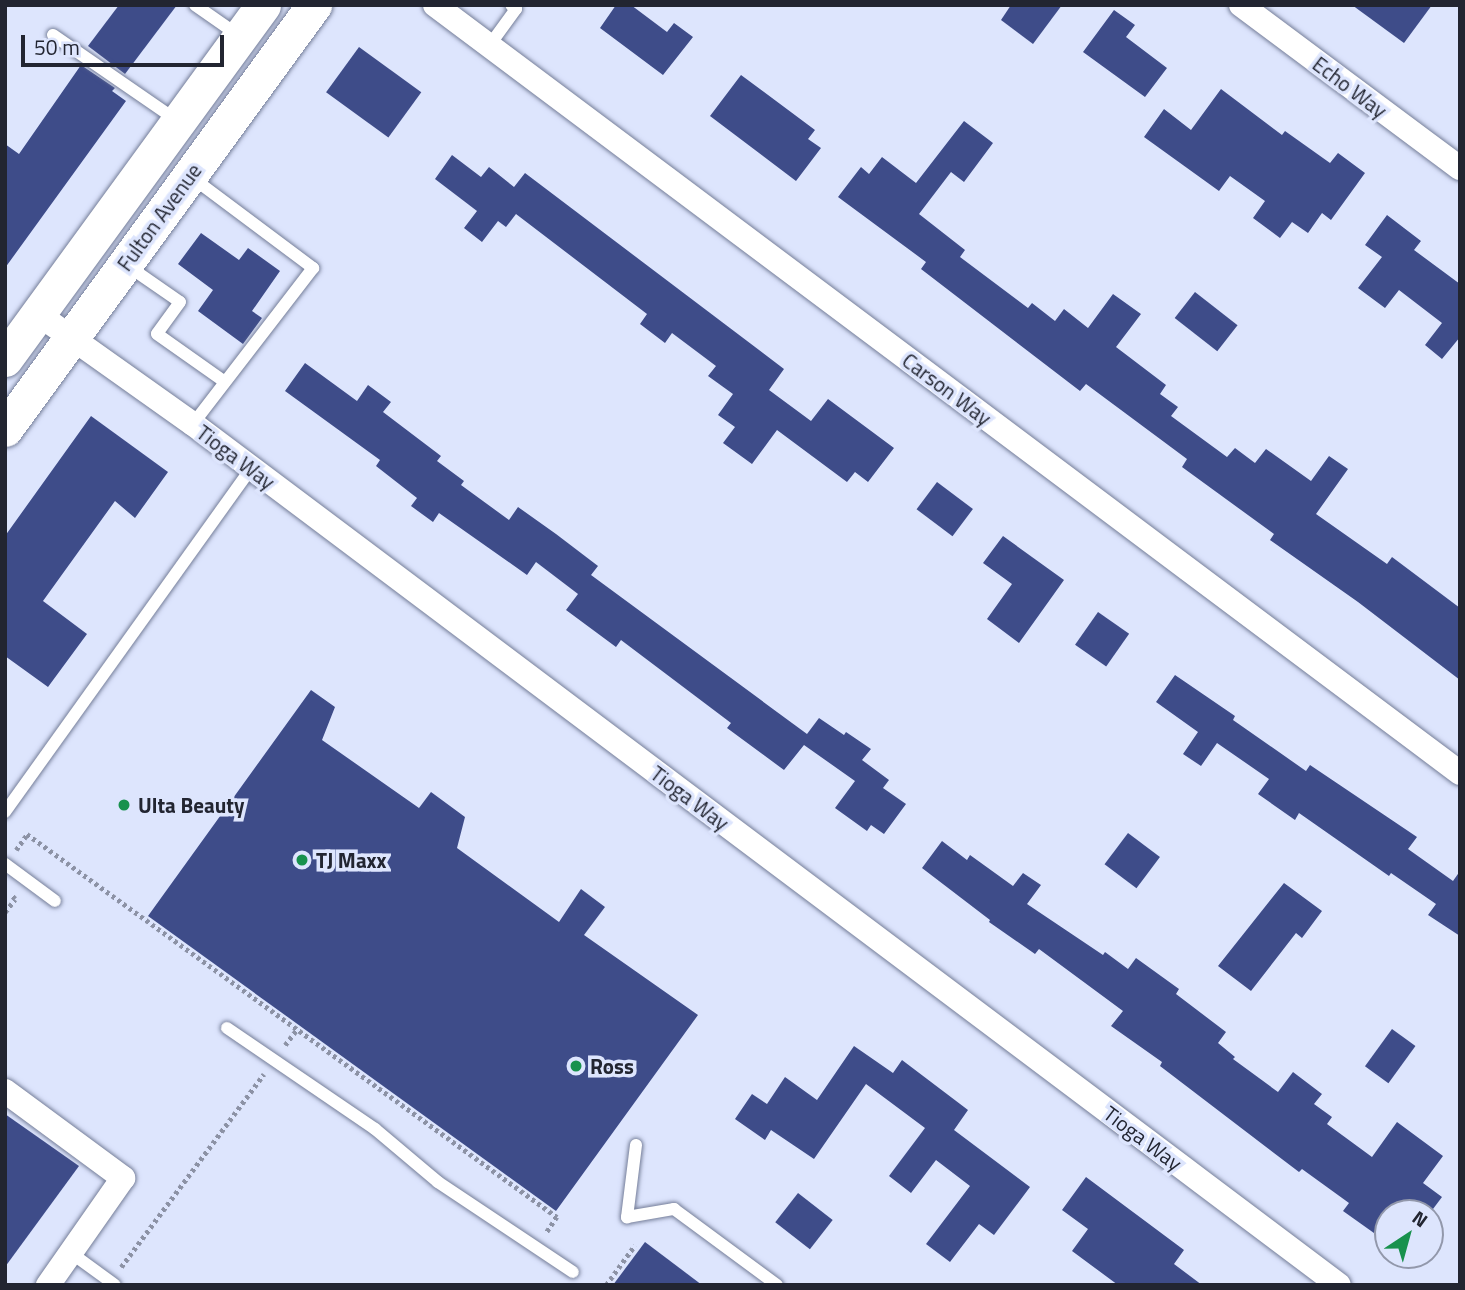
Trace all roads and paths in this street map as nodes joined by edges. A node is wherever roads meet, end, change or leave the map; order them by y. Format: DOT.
graph roads {
  1 [pos="195,5"];
  2 [pos="263,5"];
  3 [pos="314,5"];
  4 [pos="435,5"];
  5 [pos="511,5"];
  6 [pos="1241,5"];
  7 [pos="53,35"];
  8 [pos="240,37"];
  9 [pos="489,46"];
  10 [pos="178,122"];
  11 [pos="1460,168"];
  12 [pos="190,176"];
  13 [pos="125,264"];
  14 [pos="38,314"];
  15 [pos="71,338"];
  16 [pos="5,359"];
  17 [pos="225,382"];
  18 [pos="193,425"];
  19 [pos="5,429"];
  20 [pos="251,468"];
  21 [pos="1460,773"];
  22 [pos="5,812"];
  23 [pos="6,865"];
  24 [pos="5,892"];
  25 [pos="55,901"];
  26 [pos="5,912"];
  27 [pos="227,1028"];
  28 [pos="298,1029"];
  29 [pos="275,1059"];
  30 [pos="5,1091"];
  31 [pos="636,1145"];
  32 [pos="635,1245"];
  33 [pos="71,1253"];
  34 [pos="548,1255"];
  35 [pos="573,1272"];
  36 [pos="113,1283"];
  37 [pos="48,1285"];
  38 [pos="606,1285"];
  39 [pos="777,1285"];
  40 [pos="1339,1285"];
  1 -- 8 [label="lane"];
  2 -- 8 [label="main road, Fulton Avenue"];
  3 -- 12 [label="main road, Fulton Avenue"];
  4 -- 9 [label="street, Carson Way"];
  5 -- 9 [label="lane"];
  6 -- 11 [label="street, Echo Way"];
  7 -- 10 [label="lane"];
  8 -- 10 [label="main road, Fulton Avenue"];
  9 -- 21 [label="street, Carson Way"];
  10 -- 14 [label="main road, Fulton Avenue"];
  12 -- 13 [label="main road, Fulton Avenue"];
  12 -- 17 [label="lane"];
  13 -- 15 [label="main road, Fulton Avenue"];
  13 -- 17 [label="lane"];
  14 -- 15 [label="street, Tioga Way"];
  14 -- 16 [label="main road, Fulton Avenue"];
  15 -- 18 [label="street, Tioga Way"];
  15 -- 19 [label="main road, Fulton Avenue"];
  17 -- 18 [label="lane"];
  18 -- 20 [label="street, Tioga Way"];
  20 -- 22 [label="lane"];
  20 -- 40 [label="street, Tioga Way"];
  23 -- 25 [label="lane"];
  23 -- 28 [label="path"];
  24 -- 26 [label="path"];
  27 -- 29 [label="lane"];
  28 -- 29 [label="path"];
  28 -- 34 [label="path"];
  29 -- 34 [label="lane"];
  29 -- 36 [label="path"];
  30 -- 33 [label="street"];
  31 -- 39 [label="lane"];
  32 -- 38 [label="path"];
  33 -- 36 [label="lane"];
  33 -- 37 [label="street"];
  34 -- 35 [label="lane"];
}
